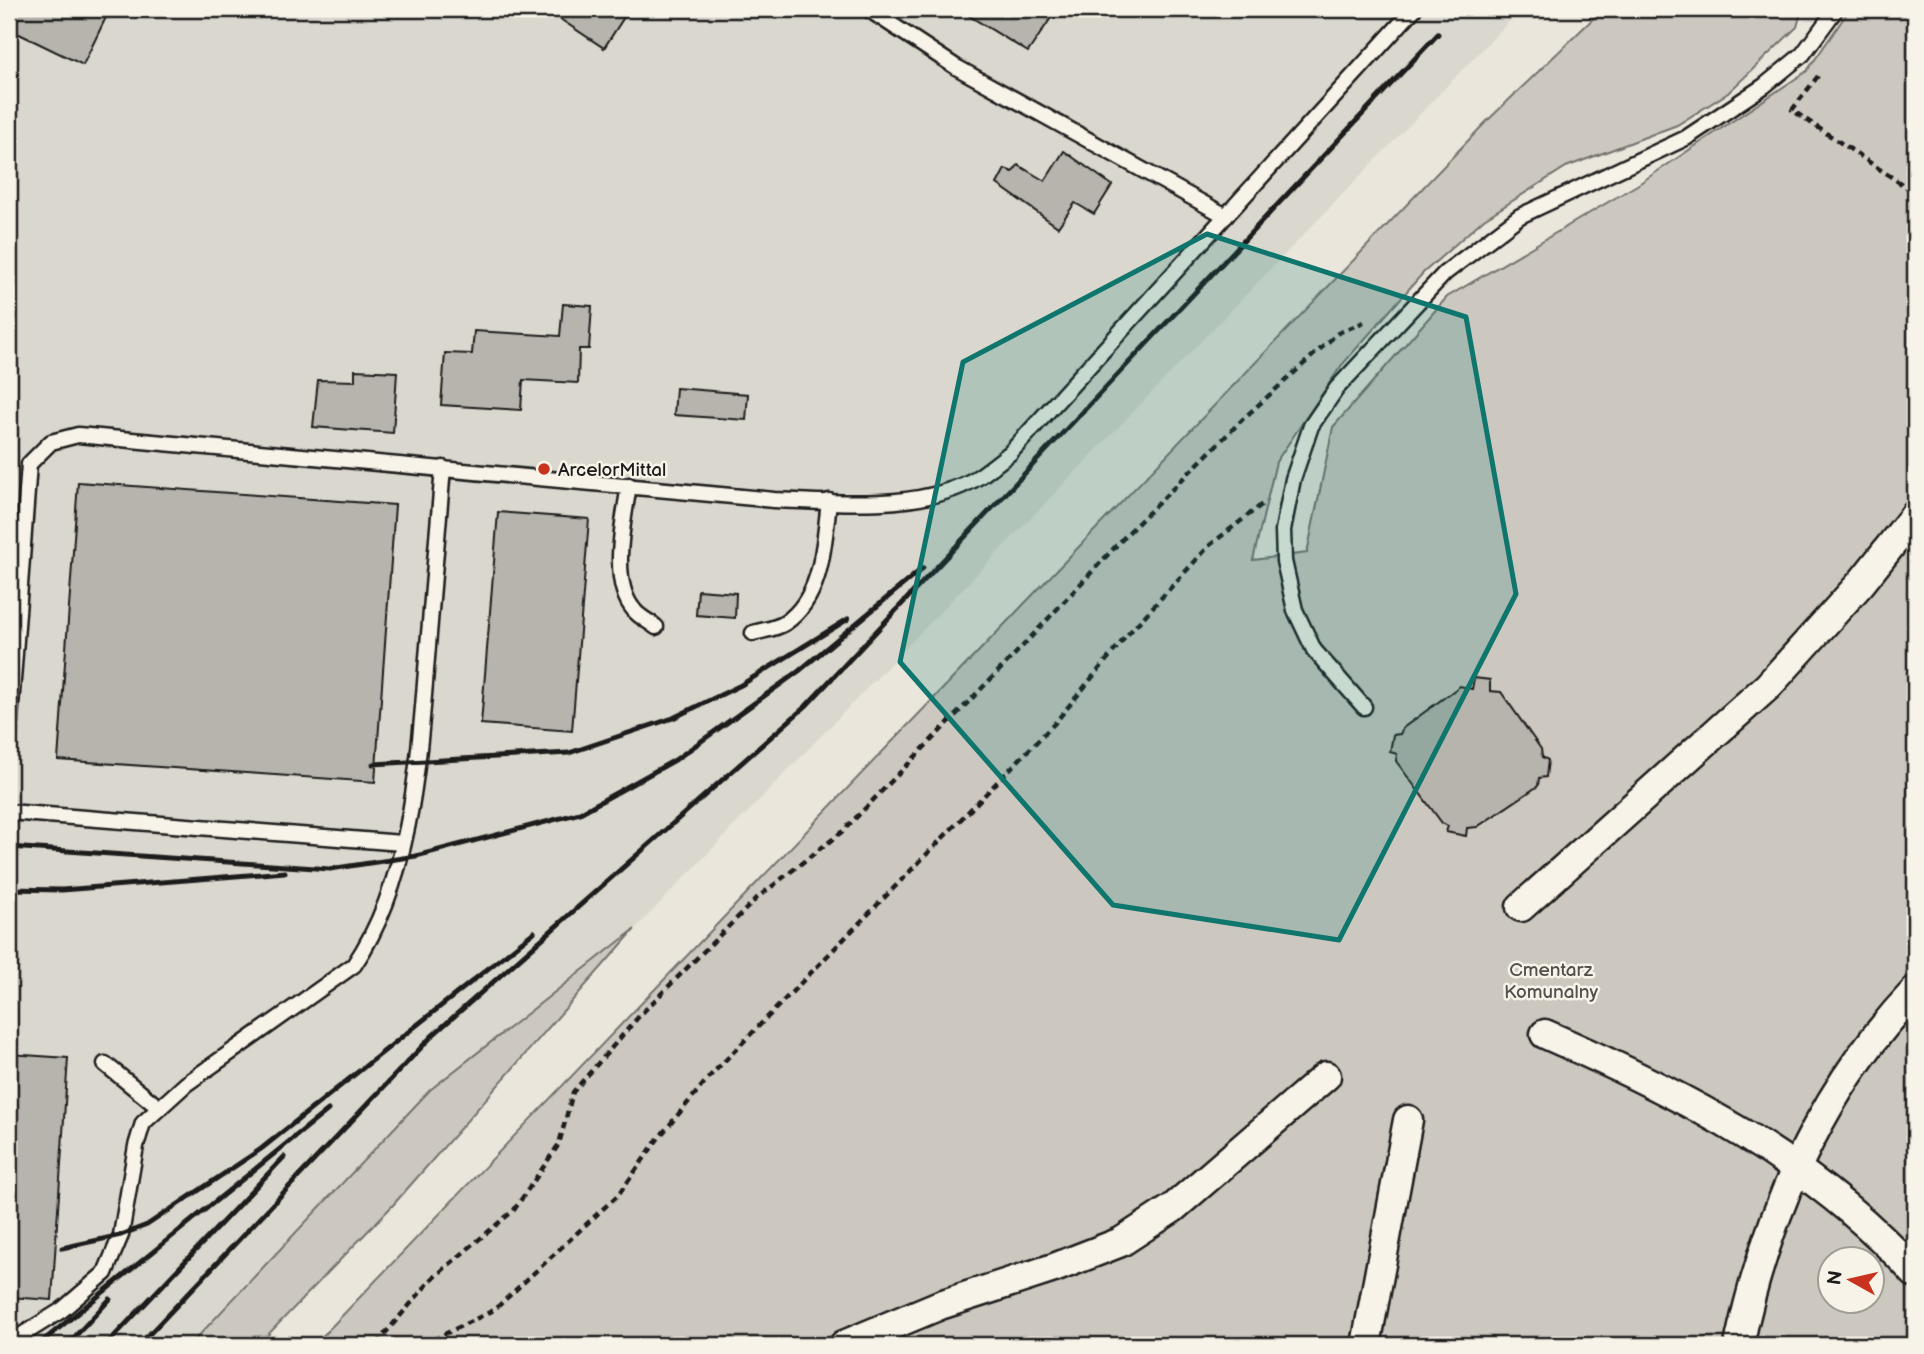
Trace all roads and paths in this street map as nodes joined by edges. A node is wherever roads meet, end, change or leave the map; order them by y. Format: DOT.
graph roads {
  1 [pos="868,9"];
  2 [pos="1413,9"];
  3 [pos="1836,9"];
  4 [pos="1823,70"];
  5 [pos="1915,193"];
  6 [pos="1226,216"];
  7 [pos="1372,319"];
  8 [pos="443,468"];
  9 [pos="1293,479"];
  10 [pos="629,485"];
  11 [pos="829,501"];
  12 [pos="1915,515"];
  13 [pos="656,627"];
  14 [pos="753,633"];
  15 [pos="1364,707"];
  16 [pos="9,734"];
  17 [pos="9,812"];
  18 [pos="402,843"];
  19 [pos="1521,907"];
  20 [pos="1915,991"];
  21 [pos="1545,1034"];
  22 [pos="105,1064"];
  23 [pos="1326,1076"];
  24 [pos="158,1107"];
  25 [pos="1408,1120"];
  26 [pos="1797,1167"];
  27 [pos="1915,1273"];
  28 [pos="9,1343"];
  29 [pos="378,1345"];
  30 [pos="422,1345"];
  31 [pos="844,1345"];
  32 [pos="1366,1345"];
  33 [pos="1739,1345"];
  1 -- 6 [label="lane"];
  2 -- 6 [label="lane"];
  3 -- 9 [label="lane"];
  4 -- 5 [label="path"];
  6 -- 11 [label="lane"];
  7 -- 29 [label="path"];
  8 -- 10 [label="lane"];
  8 -- 16 [label="lane"];
  8 -- 18 [label="lane"];
  9 -- 15 [label="lane"];
  9 -- 30 [label="path"];
  10 -- 11 [label="lane"];
  10 -- 13 [label="lane"];
  11 -- 14 [label="lane"];
  12 -- 19 [label="street"];
  17 -- 18 [label="lane"];
  18 -- 24 [label="lane"];
  20 -- 26 [label="street"];
  21 -- 26 [label="street"];
  22 -- 24 [label="lane"];
  23 -- 31 [label="street"];
  24 -- 28 [label="lane"];
  25 -- 32 [label="street"];
  26 -- 27 [label="street"];
  26 -- 33 [label="street"];
}
